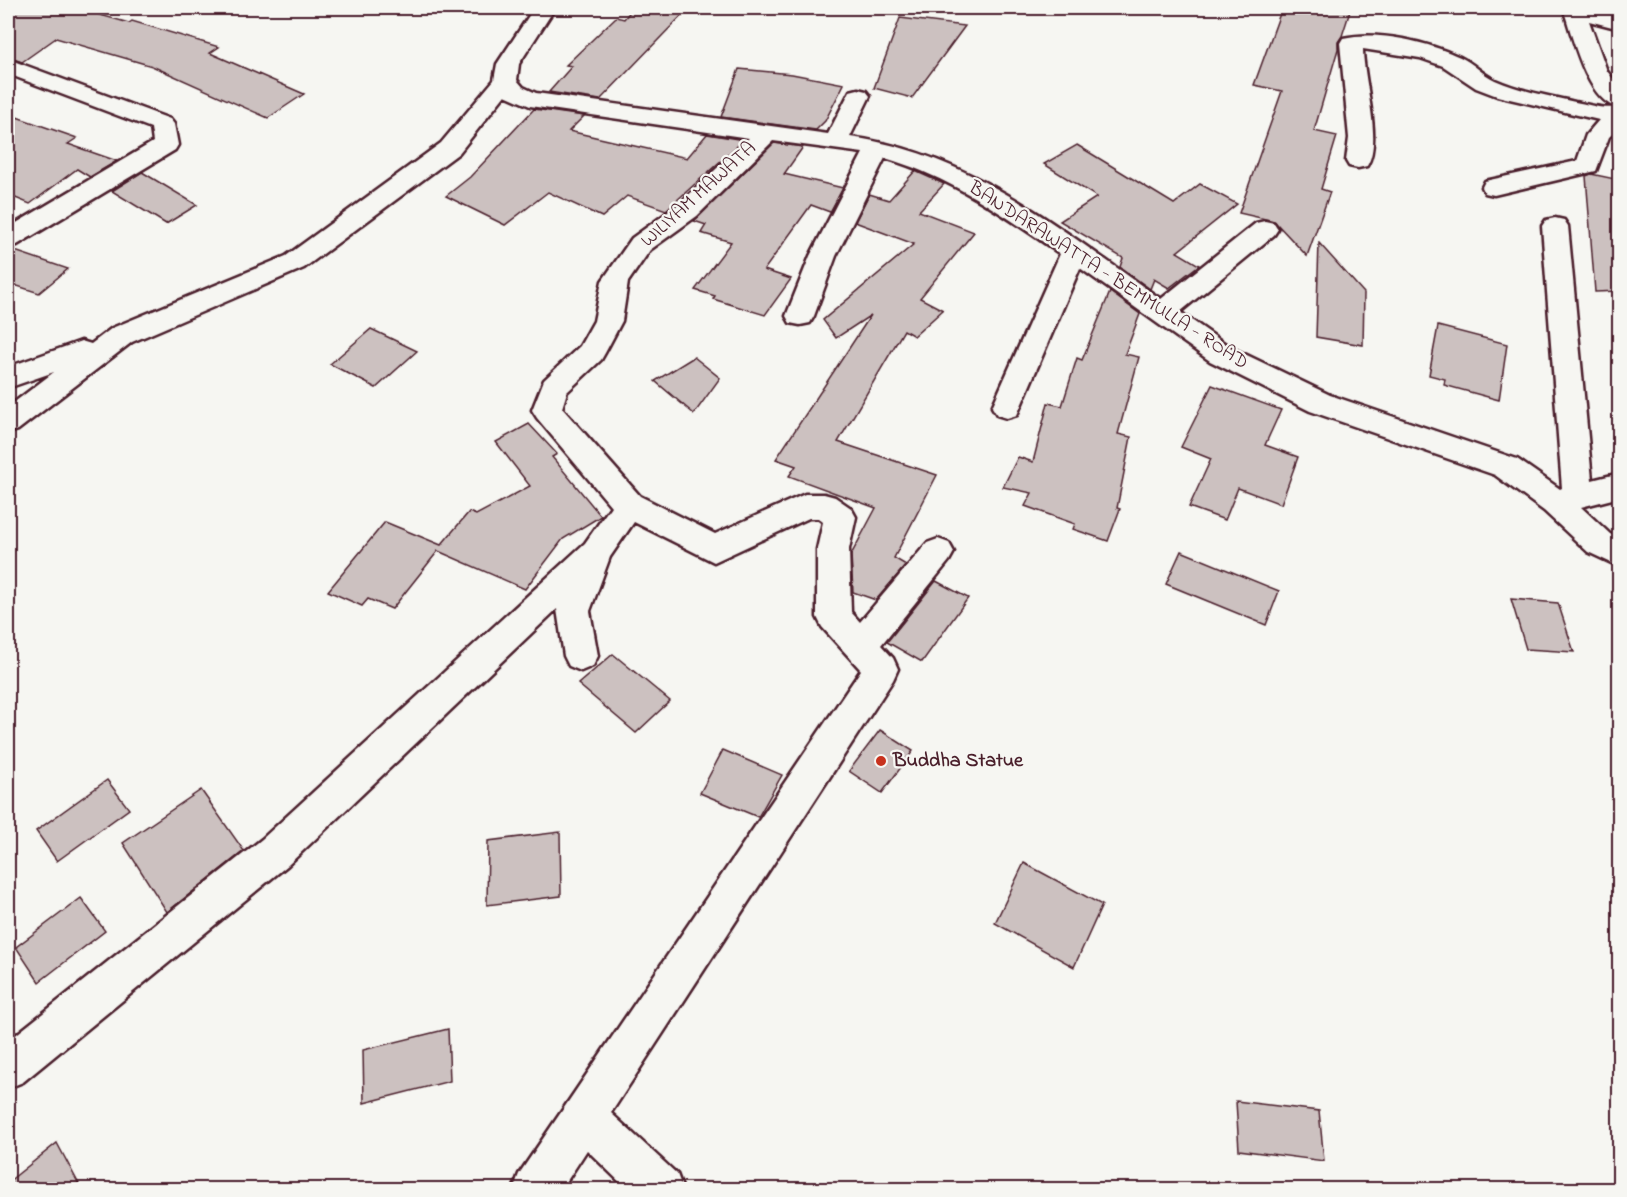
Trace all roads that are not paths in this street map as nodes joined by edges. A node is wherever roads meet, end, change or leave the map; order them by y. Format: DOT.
graph roads {
  1 [pos="544,8"];
  2 [pos="1576,8"];
  3 [pos="1620,23"];
  4 [pos="8,66"];
  5 [pos="505,81"];
  6 [pos="858,96"];
  7 [pos="1618,110"];
  8 [pos="768,132"];
  9 [pos="836,142"];
  10 [pos="878,148"];
  11 [pos="1358,161"];
  12 [pos="1494,187"];
  13 [pos="1556,226"];
  14 [pos="1265,229"];
  15 [pos="8,239"];
  16 [pos="1074,251"];
  17 [pos="1161,313"];
  18 [pos="800,316"];
  19 [pos="122,335"];
  20 [pos="8,378"];
  21 [pos="1007,407"];
  22 [pos="8,422"];
  23 [pos="1620,485"];
  24 [pos="1566,499"];
  25 [pos="629,505"];
  26 [pos="596,552"];
  27 [pos="938,552"];
  28 [pos="1620,554"];
  29 [pos="860,646"];
  30 [pos="581,656"];
  31 [pos="8,1067"];
  32 [pos="583,1118"];
  33 [pos="535,1190"];
  34 [pos="661,1190"];
  1 -- 5 [label="street"];
  2 -- 3 [label="street"];
  2 -- 7 [label="street"];
  4 -- 15 [label="street"];
  5 -- 8 [label="street, BANDARAWATTA - BEMMULLA - ROAD"];
  5 -- 19 [label="street"];
  6 -- 9 [label="street"];
  7 -- 11 [label="street"];
  7 -- 12 [label="street"];
  8 -- 9 [label="street, BANDARAWATTA - BEMMULLA - ROAD"];
  8 -- 25 [label="street, WILIYAM MAWATA"];
  9 -- 10 [label="street, BANDARAWATTA - BEMMULLA - ROAD"];
  10 -- 16 [label="street, BANDARAWATTA - BEMMULLA - ROAD"];
  10 -- 18 [label="street"];
  13 -- 24 [label="street"];
  14 -- 17 [label="street"];
  16 -- 17 [label="street, BANDARAWATTA - BEMMULLA - ROAD"];
  16 -- 21 [label="street"];
  17 -- 24 [label="street, BANDARAWATTA - BEMMULLA - ROAD"];
  19 -- 20 [label="street"];
  19 -- 22 [label="street"];
  23 -- 24 [label="street"];
  24 -- 28 [label="street, BANDARAWATTA - BEMMULLA - ROAD"];
  25 -- 26 [label="street"];
  25 -- 29 [label="street"];
  26 -- 30 [label="street"];
  26 -- 31 [label="street"];
  27 -- 29 [label="street"];
  29 -- 32 [label="street"];
  32 -- 33 [label="street"];
  32 -- 34 [label="street"];
}
